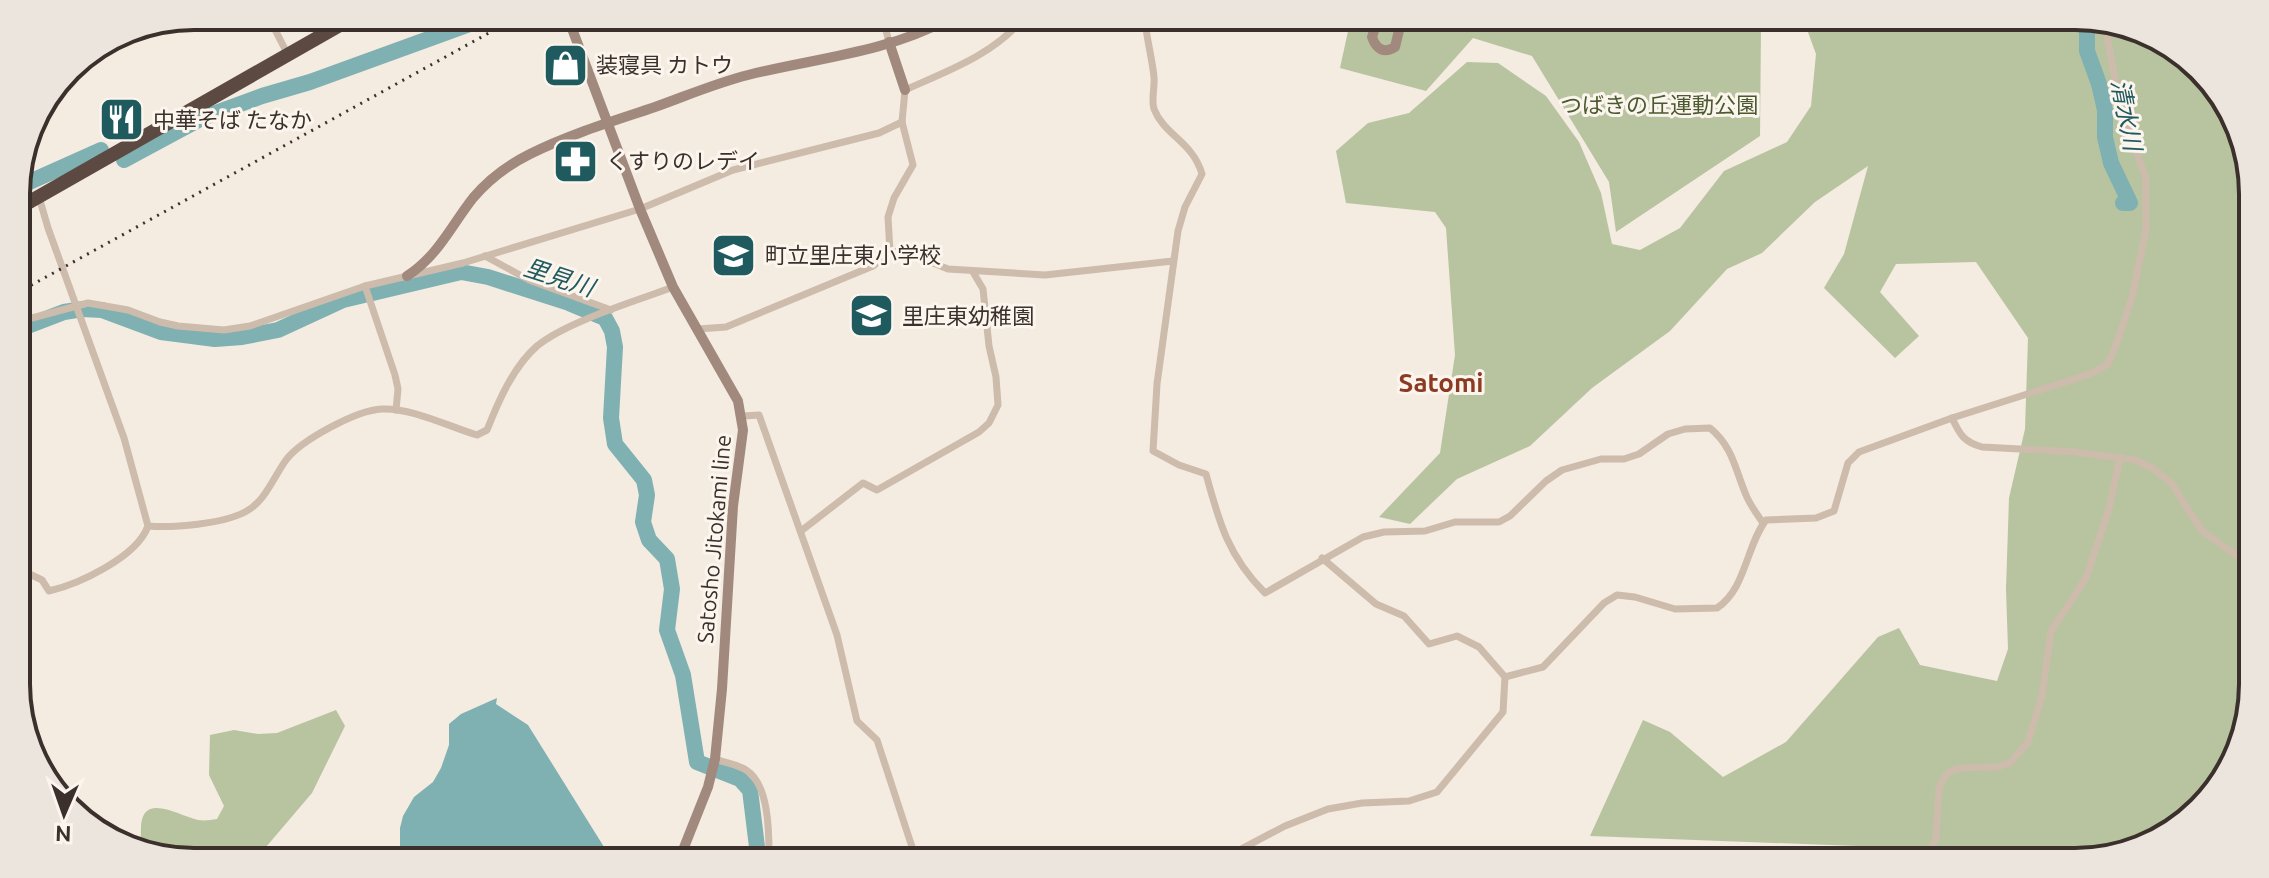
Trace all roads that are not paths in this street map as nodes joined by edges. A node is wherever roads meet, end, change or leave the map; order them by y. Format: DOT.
graph roads {
  1 [pos="275,30"];
  2 [pos="331,30"];
  3 [pos="573,30"];
  4 [pos="886,30"];
  5 [pos="926,30"];
  6 [pos="1014,30"];
  7 [pos="1146,30"];
  8 [pos="1374,30"];
  9 [pos="1399,30"];
  10 [pos="2106,33"];
  11 [pos="889,42"];
  12 [pos="288,55"];
  13 [pos="905,90"];
  14 [pos="902,122"];
  15 [pos="608,123"];
  16 [pos="39,197"];
  17 [pos="30,202"];
  18 [pos="640,209"];
  19 [pos="890,252"];
  20 [pos="485,256"];
  21 [pos="1173,261"];
  22 [pos="973,272"];
  23 [pos="407,276"];
  24 [pos="365,286"];
  25 [pos="673,287"];
  26 [pos="76,304"];
  27 [pos="610,311"];
  28 [pos="30,318"];
  29 [pos="698,329"];
  30 [pos="396,410"];
  31 [pos="743,416"];
  32 [pos="1952,418"];
  33 [pos="2120,457"];
  34 [pos="1763,523"];
  35 [pos="148,526"];
  36 [pos="801,531"];
  37 [pos="2239,557"];
  38 [pos="1322,558"];
  39 [pos="30,574"];
  40 [pos="1505,677"];
  41 [pos="714,766"];
  42 [pos="684,848"];
  43 [pos="768,848"];
  44 [pos="912,848"];
  45 [pos="1243,848"];
  46 [pos="1932,848"];
  1 -- 12 [label="street"];
  2 -- 12 [label="highway"];
  3 -- 15 [label="main road, Satosho Jitokami line"];
  4 -- 11 [label="street"];
  5 -- 11 [label="main road"];
  6 -- 13 [label="street"];
  7 -- 21 [label="street"];
  8 -- 9 [label="main road"];
  10 -- 32 [label="street"];
  11 -- 13 [label="main road"];
  11 -- 15 [label="main road"];
  12 -- 16 [label="highway"];
  13 -- 14 [label="street"];
  14 -- 18 [label="street"];
  14 -- 19 [label="street"];
  15 -- 18 [label="main road, Satosho Jitokami line"];
  15 -- 23 [label="main road"];
  16 -- 17 [label="highway"];
  16 -- 26 [label="street"];
  18 -- 20 [label="street"];
  18 -- 25 [label="main road, Satosho Jitokami line"];
  19 -- 22 [label="street"];
  19 -- 29 [label="street"];
  20 -- 23 [label="street"];
  20 -- 27 [label="street"];
  21 -- 22 [label="street"];
  21 -- 38 [label="street"];
  22 -- 36 [label="street"];
  23 -- 24 [label="street"];
  24 -- 26 [label="street"];
  24 -- 30 [label="street"];
  25 -- 27 [label="street"];
  25 -- 29 [label="main road, Satosho Jitokami line"];
  26 -- 28 [label="street"];
  26 -- 35 [label="street"];
  27 -- 30 [label="street"];
  29 -- 31 [label="main road, Satosho Jitokami line"];
  30 -- 35 [label="street"];
  31 -- 36 [label="street"];
  31 -- 41 [label="main road, Satosho Jitokami line"];
  32 -- 33 [label="street"];
  32 -- 34 [label="street"];
  33 -- 37 [label="street"];
  33 -- 46 [label="street"];
  34 -- 38 [label="street"];
  34 -- 40 [label="street"];
  35 -- 39 [label="street"];
  36 -- 44 [label="street"];
  38 -- 40 [label="street"];
  40 -- 45 [label="street"];
  41 -- 42 [label="main road, Satosho Jitokami line"];
  41 -- 43 [label="street"];
}
